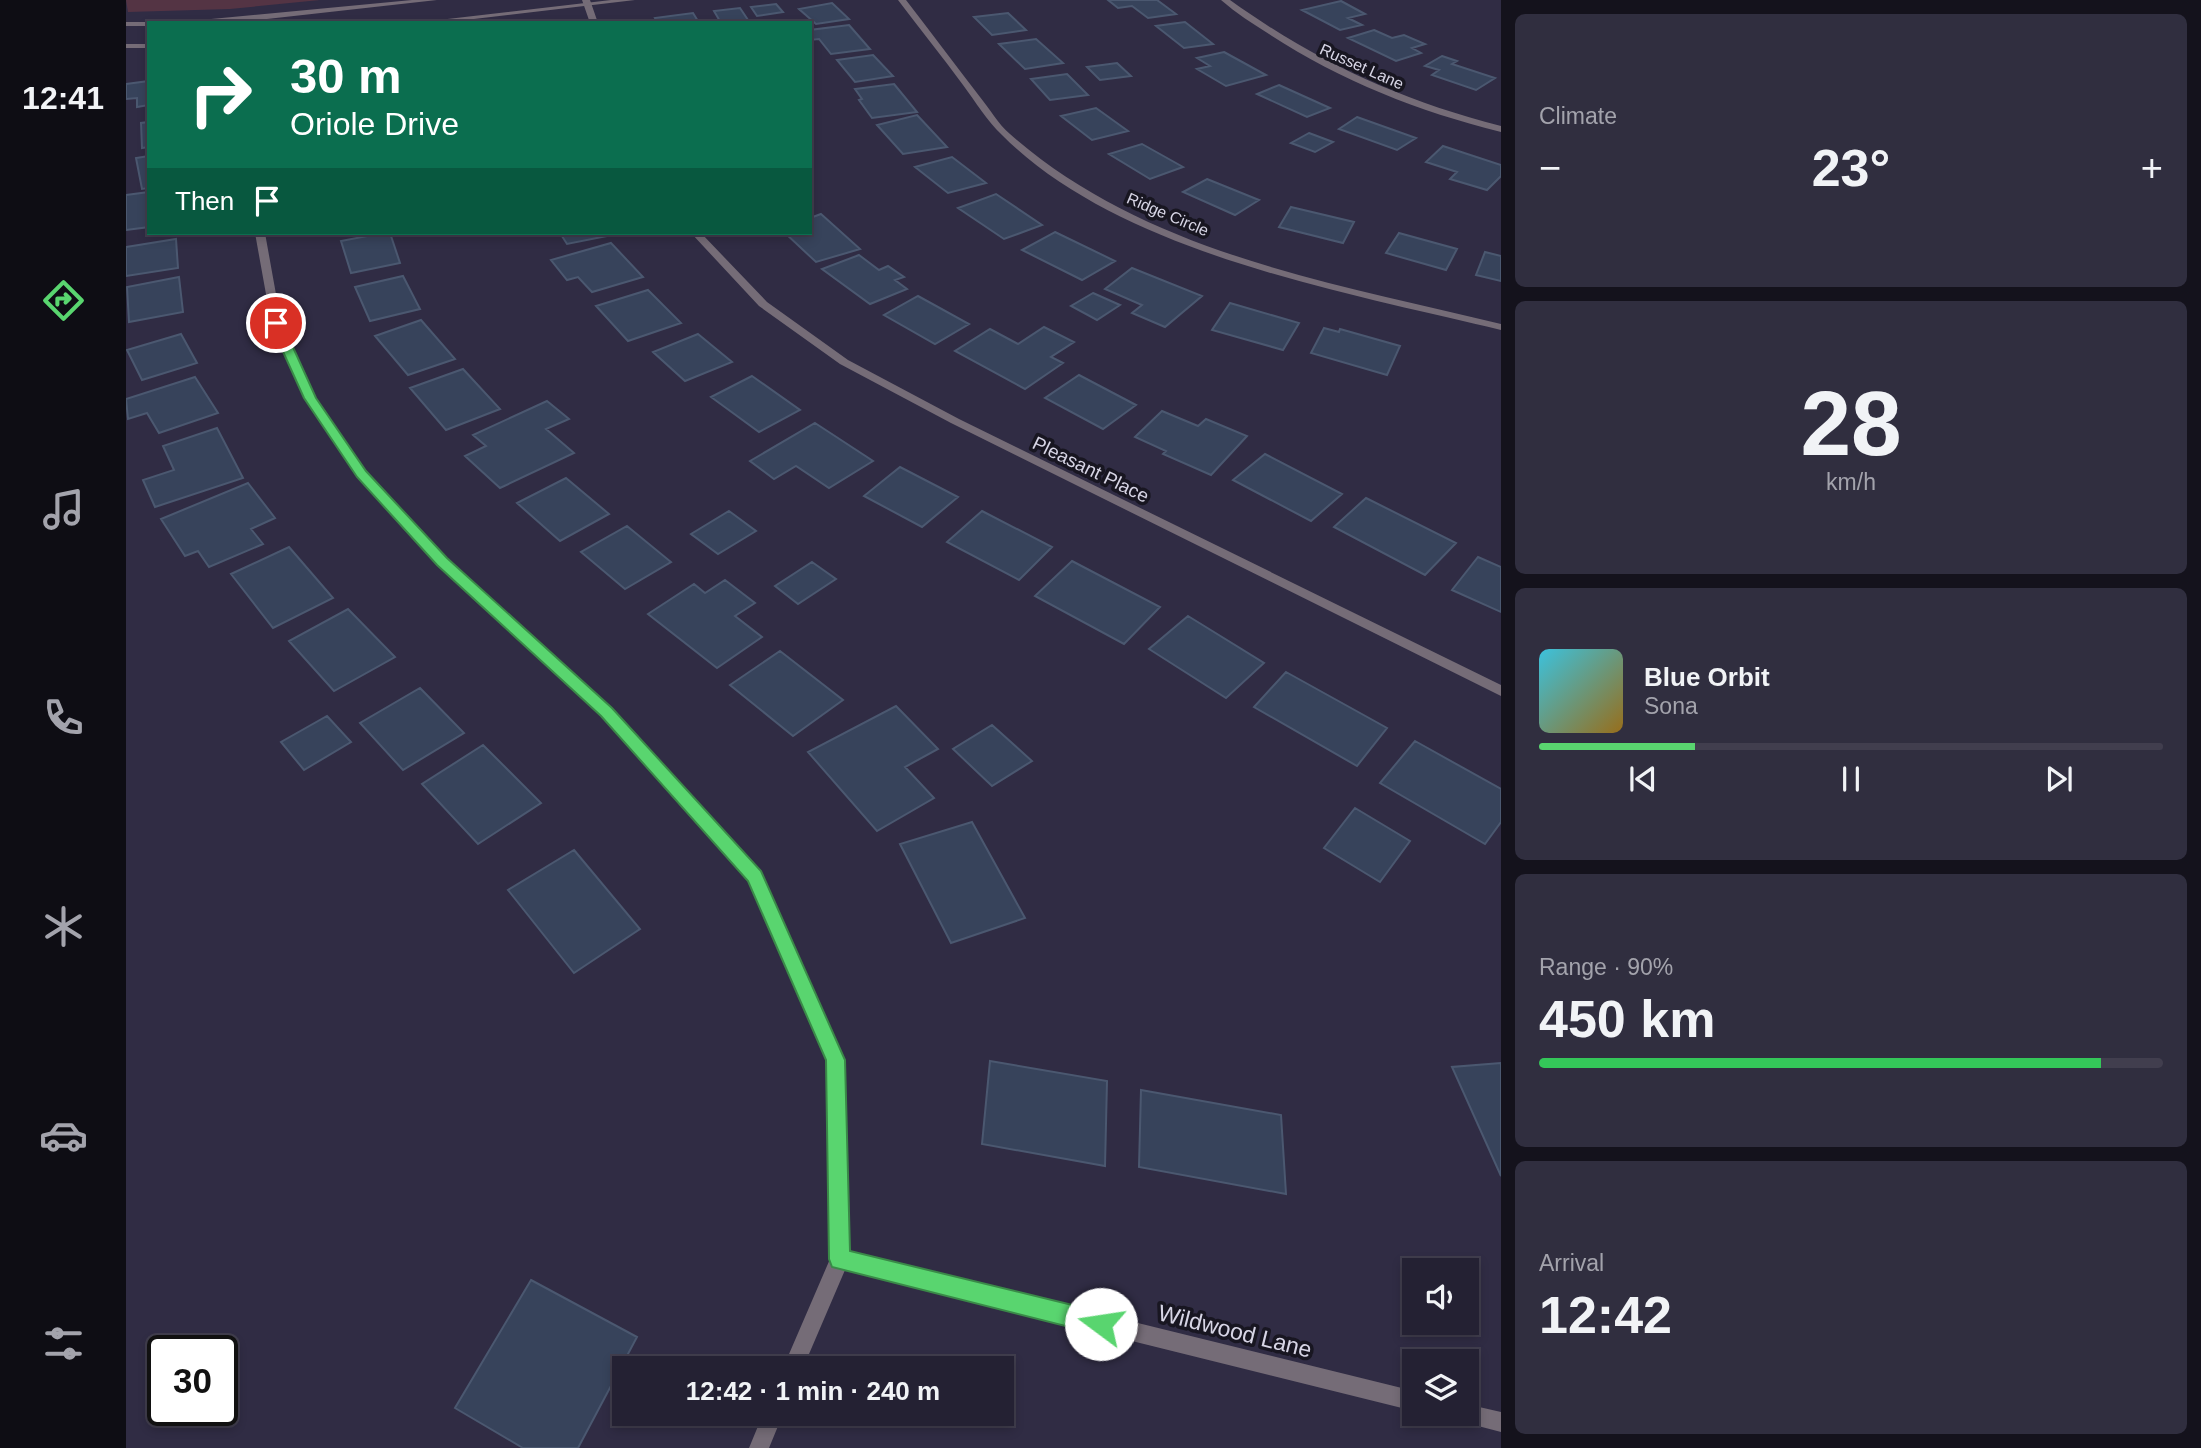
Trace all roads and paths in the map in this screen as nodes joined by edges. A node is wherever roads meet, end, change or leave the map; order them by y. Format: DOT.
graph roads {
  1 [pos="433,0"];
  2 [pos="631,0"];
  3 [pos="902,0"];
  4 [pos="1225,0"];
  5 [pos="587,2"];
  6 [pos="267,20"];
  7 [pos="236,21"];
  8 [pos="432,21"];
  9 [pos="593,21"];
  10 [pos="126,24"];
  11 [pos="147,24"];
  12 [pos="126,46"];
  13 [pos="147,46"];
  14 [pos="1501,129"];
  15 [pos="260,235"];
  16 [pos="698,235"];
  17 [pos="1501,327"];
  18 [pos="1501,691"];
  19 [pos="839,1259"];
  20 [pos="798,1356"];
  21 [pos="1402,1398"];
  22 [pos="1479,1417"];
  23 [pos="1501,1422"];
  24 [pos="768,1426"];
  25 [pos="759,1448"];
  1 -- 6 [label="street"];
  2 -- 5 [label="street"];
  3 -- 17 [label="street, Ridge Circle"];
  4 -- 14 [label="street, Russet Lane"];
  5 -- 8 [label="street"];
  5 -- 9 [label="street"];
  6 -- 7 [label="street"];
  10 -- 11 [label="street"];
  12 -- 13 [label="street"];
  15 -- 19 [label="street"];
  16 -- 18 [label="street, Pleasant Place"];
  19 -- 20 [label="street"];
  19 -- 21 [label="street, Wildwood Lane"];
  22 -- 23 [label="street"];
  24 -- 25 [label="street"];
}
